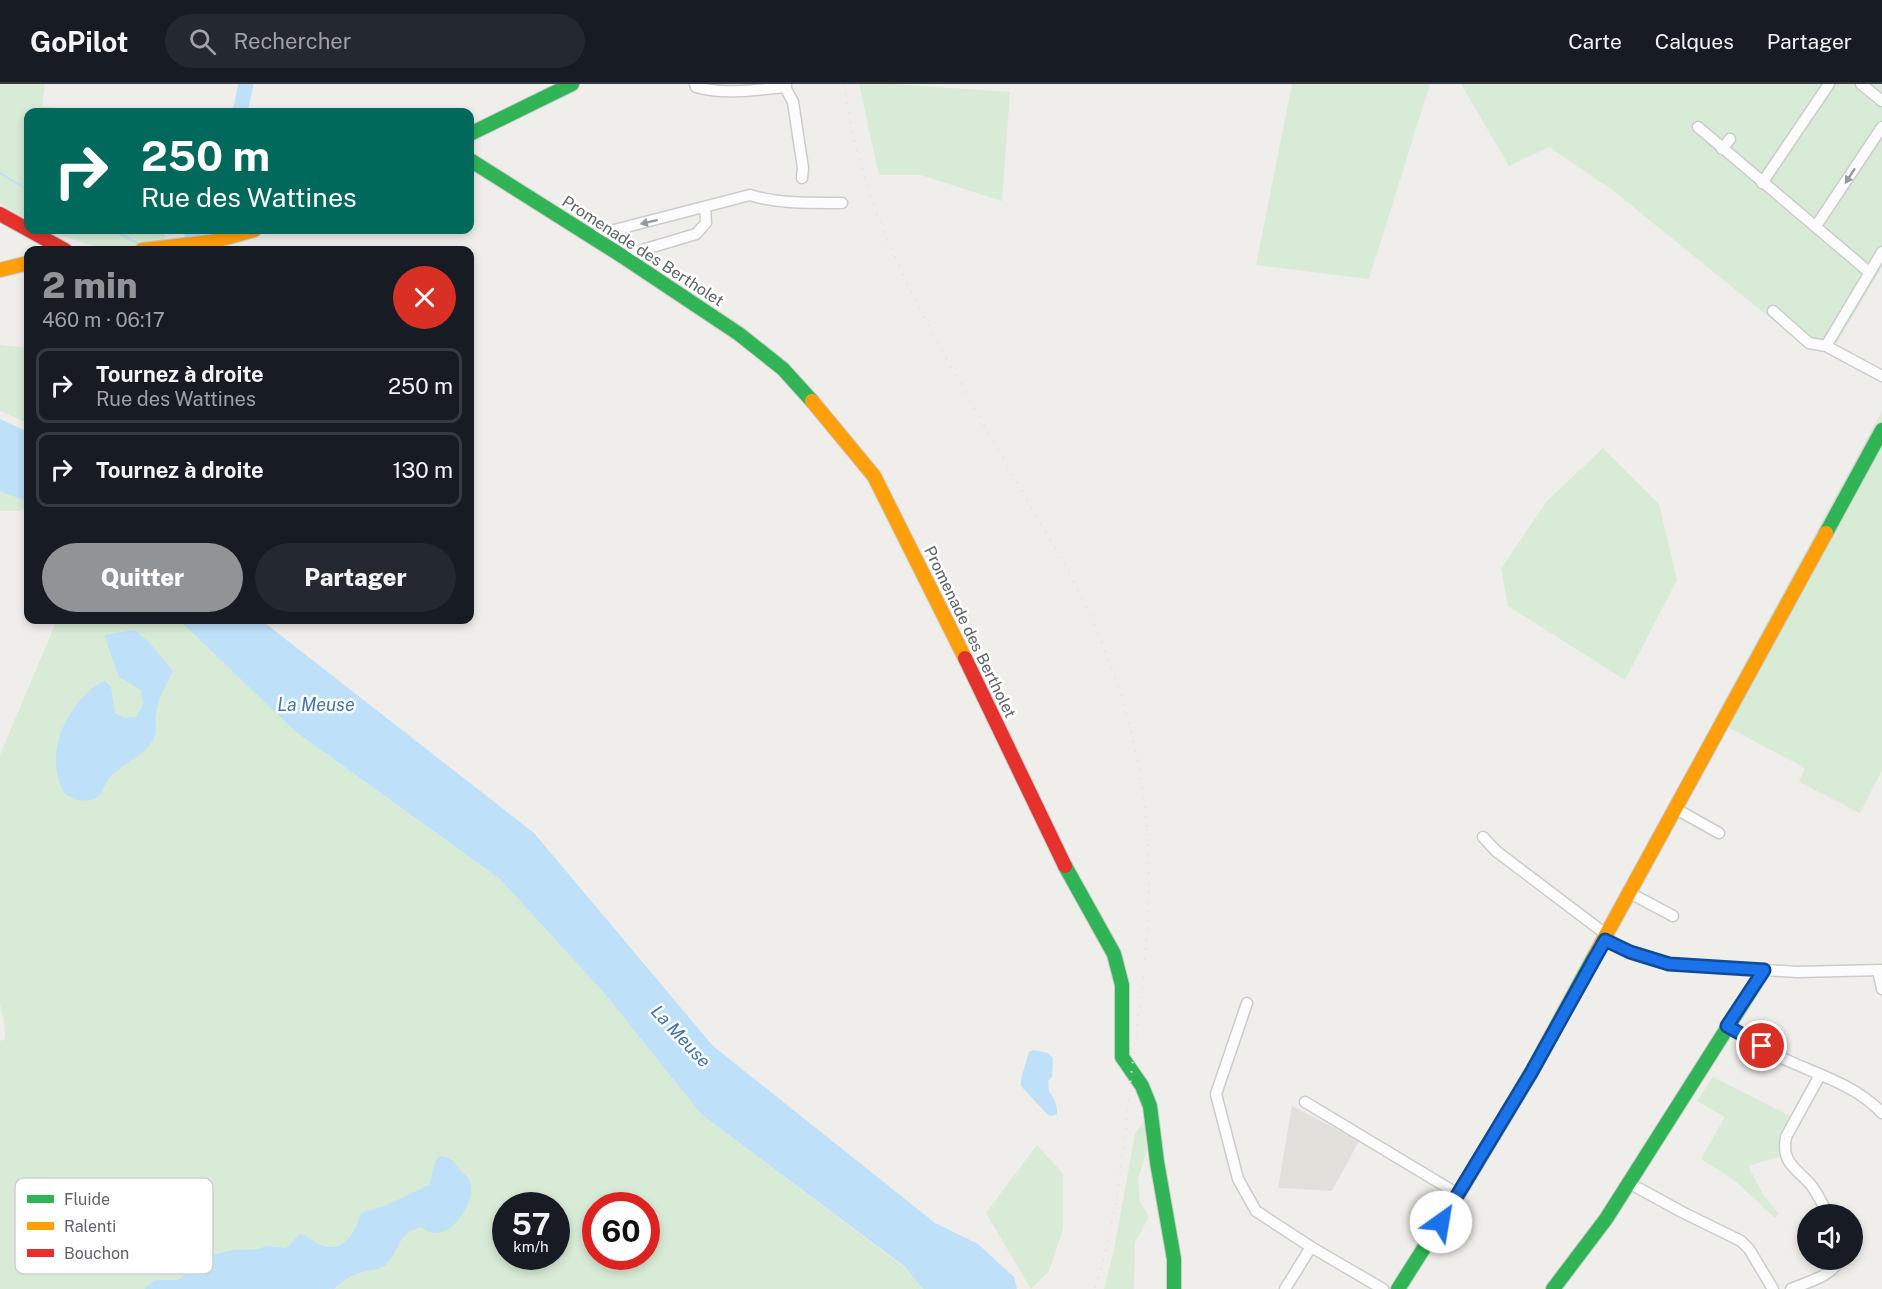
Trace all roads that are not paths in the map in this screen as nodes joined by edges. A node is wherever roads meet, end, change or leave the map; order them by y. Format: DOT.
graph roads {
  1 [pos="572,84"];
  2 [pos="695,84"];
  3 [pos="1829,84"];
  4 [pos="1861,84"];
  5 [pos="786,85"];
  6 [pos="1882,101"];
  7 [pos="1698,127"];
  8 [pos="1882,127"];
  9 [pos="474,132"];
  10 [pos="1730,139"];
  11 [pos="1722,149"];
  12 [pos="474,163"];
  13 [pos="802,178"];
  14 [pos="1762,183"];
  15 [pos="842,203"];
  16 [pos="705,207"];
  17 [pos="0,214"];
  18 [pos="1816,226"];
  19 [pos="24,227"];
  20 [pos="36,234"];
  21 [pos="240,234"];
  22 [pos="591,236"];
  23 [pos="58,246"];
  24 [pos="176,246"];
  25 [pos="1882,252"];
  26 [pos="622,255"];
  27 [pos="24,265"];
  28 [pos="0,270"];
  29 [pos="1869,272"];
  30 [pos="1773,311"];
  31 [pos="1826,346"];
  32 [pos="1882,376"];
  33 [pos="1882,430"];
  34 [pos="1677,809"];
  35 [pos="1719,833"];
  36 [pos="1484,837"];
  37 [pos="1630,893"];
  38 [pos="1673,916"];
  39 [pos="1606,937"];
  40 [pos="1764,970"];
  41 [pos="1880,970"];
  42 [pos="1882,989"];
  43 [pos="1247,1003"];
  44 [pos="1727,1026"];
  45 [pos="1820,1075"];
  46 [pos="1305,1102"];
  47 [pos="1882,1113"];
  48 [pos="1629,1183"];
  49 [pos="1458,1194"];
  50 [pos="1822,1204"];
  51 [pos="1311,1246"];
  52 [pos="1832,1270"];
  53 [pos="1174,1289"];
  54 [pos="1285,1289"];
  55 [pos="1383,1289"];
  56 [pos="1398,1289"];
  57 [pos="1553,1289"];
  58 [pos="1773,1289"];
  59 [pos="1791,1289"];
  1 -- 9 [label="street"];
  2 -- 5 [label="street"];
  3 -- 14 [label="street"];
  4 -- 6 [label="street"];
  5 -- 13 [label="street"];
  7 -- 11 [label="street"];
  8 -- 18 [label="street, one-way"];
  10 -- 11 [label="street"];
  11 -- 14 [label="street"];
  12 -- 22 [label="street, Promenade des Bertholet"];
  14 -- 18 [label="street"];
  15 -- 16 [label="street"];
  16 -- 22 [label="street, one-way"];
  16 -- 26 [label="street"];
  17 -- 19 [label="street"];
  18 -- 29 [label="street"];
  20 -- 23 [label="street"];
  21 -- 24 [label="street"];
  22 -- 26 [label="street, Promenade des Bertholet"];
  25 -- 29 [label="street"];
  26 -- 53 [label="street, Promenade des Bertholet"];
  27 -- 28 [label="street"];
  29 -- 31 [label="street"];
  30 -- 31 [label="street"];
  31 -- 32 [label="street"];
  33 -- 34 [label="street"];
  34 -- 35 [label="street"];
  34 -- 37 [label="street"];
  36 -- 39 [label="street"];
  37 -- 38 [label="street"];
  37 -- 39 [label="street"];
  39 -- 40 [label="street"];
  39 -- 49 [label="street"];
  40 -- 41 [label="street"];
  40 -- 44 [label="street"];
  41 -- 42 [label="street"];
  43 -- 51 [label="street"];
  44 -- 45 [label="street"];
  44 -- 48 [label="street"];
  45 -- 47 [label="street"];
  45 -- 50 [label="street"];
  46 -- 49 [label="street"];
  48 -- 57 [label="street"];
  48 -- 58 [label="street"];
  49 -- 56 [label="street"];
  51 -- 54 [label="street"];
  51 -- 55 [label="street"];
  52 -- 59 [label="street"];
}
